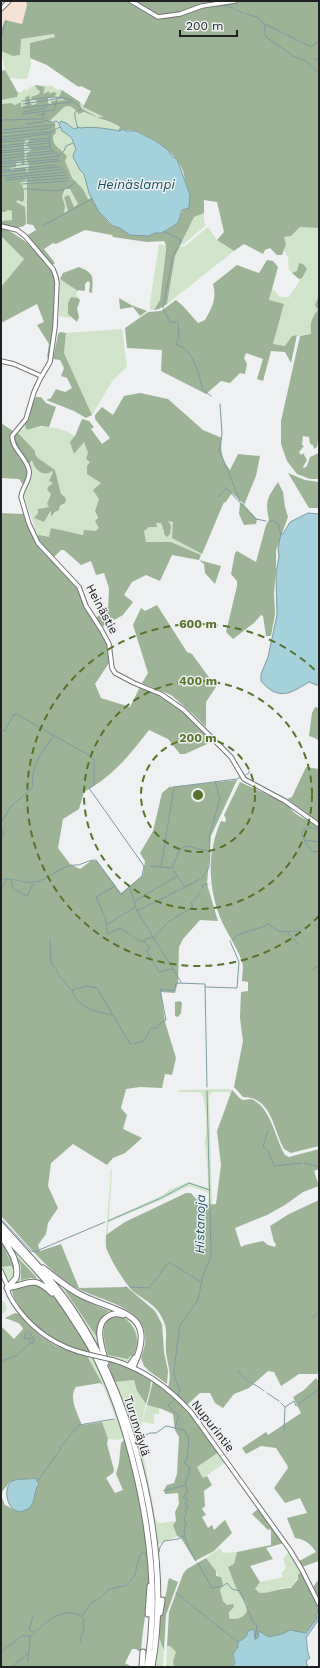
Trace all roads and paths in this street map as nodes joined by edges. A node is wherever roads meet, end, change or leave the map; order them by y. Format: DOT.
graph roads {
  1 [pos="9,1"];
  2 [pos="131,1"];
  3 [pos="235,1"];
  4 [pos="1,9"];
  5 [pos="1,226"];
  6 [pos="1,361"];
  7 [pos="41,376"];
  8 [pos="319,825"];
  9 [pos="1,1225"];
  10 [pos="1,1232"];
  11 [pos="1,1236"];
  12 [pos="34,1260"];
  13 [pos="1,1272"];
  14 [pos="8,1288"];
  15 [pos="60,1300"];
  16 [pos="131,1366"];
  17 [pos="111,1381"];
  18 [pos="154,1543"];
  19 [pos="151,1559"];
  20 [pos="160,1566"];
  21 [pos="162,1600"];
  22 [pos="319,1604"];
  23 [pos="148,1614"];
  24 [pos="156,1636"];
  25 [pos="143,1652"];
  26 [pos="142,1667"];
  27 [pos="148,1667"];
  28 [pos="152,1667"];
  1 -- 4 [label="street"];
  2 -- 3 [label="street"];
  5 -- 7 [label="street"];
  6 -- 7 [label="street"];
  7 -- 8 [label="street, Heinästie"];
  9 -- 12 [label="highway, Turunväylä"];
  10 -- 15 [label="highway, Turunväylä"];
  11 -- 14 [label="highway"];
  12 -- 16 [label="highway"];
  12 -- 17 [label="highway, Turunväylä"];
  13 -- 14 [label="street, Nupurintie"];
  14 -- 15 [label="highway"];
  14 -- 16 [label="street, Nupurintie, bridge"];
  15 -- 19 [label="highway, Turunväylä"];
  16 -- 17 [label="highway"];
  16 -- 22 [label="street, Nupurintie"];
  17 -- 18 [label="highway, Turunväylä"];
  18 -- 20 [label="highway"];
  18 -- 24 [label="highway, Turunväylä"];
  19 -- 23 [label="highway"];
  19 -- 27 [label="highway, Turunväylä"];
  21 -- 24 [label="highway"];
  24 -- 28 [label="highway, Turunväylä"];
  25 -- 26 [label="highway"];
}
